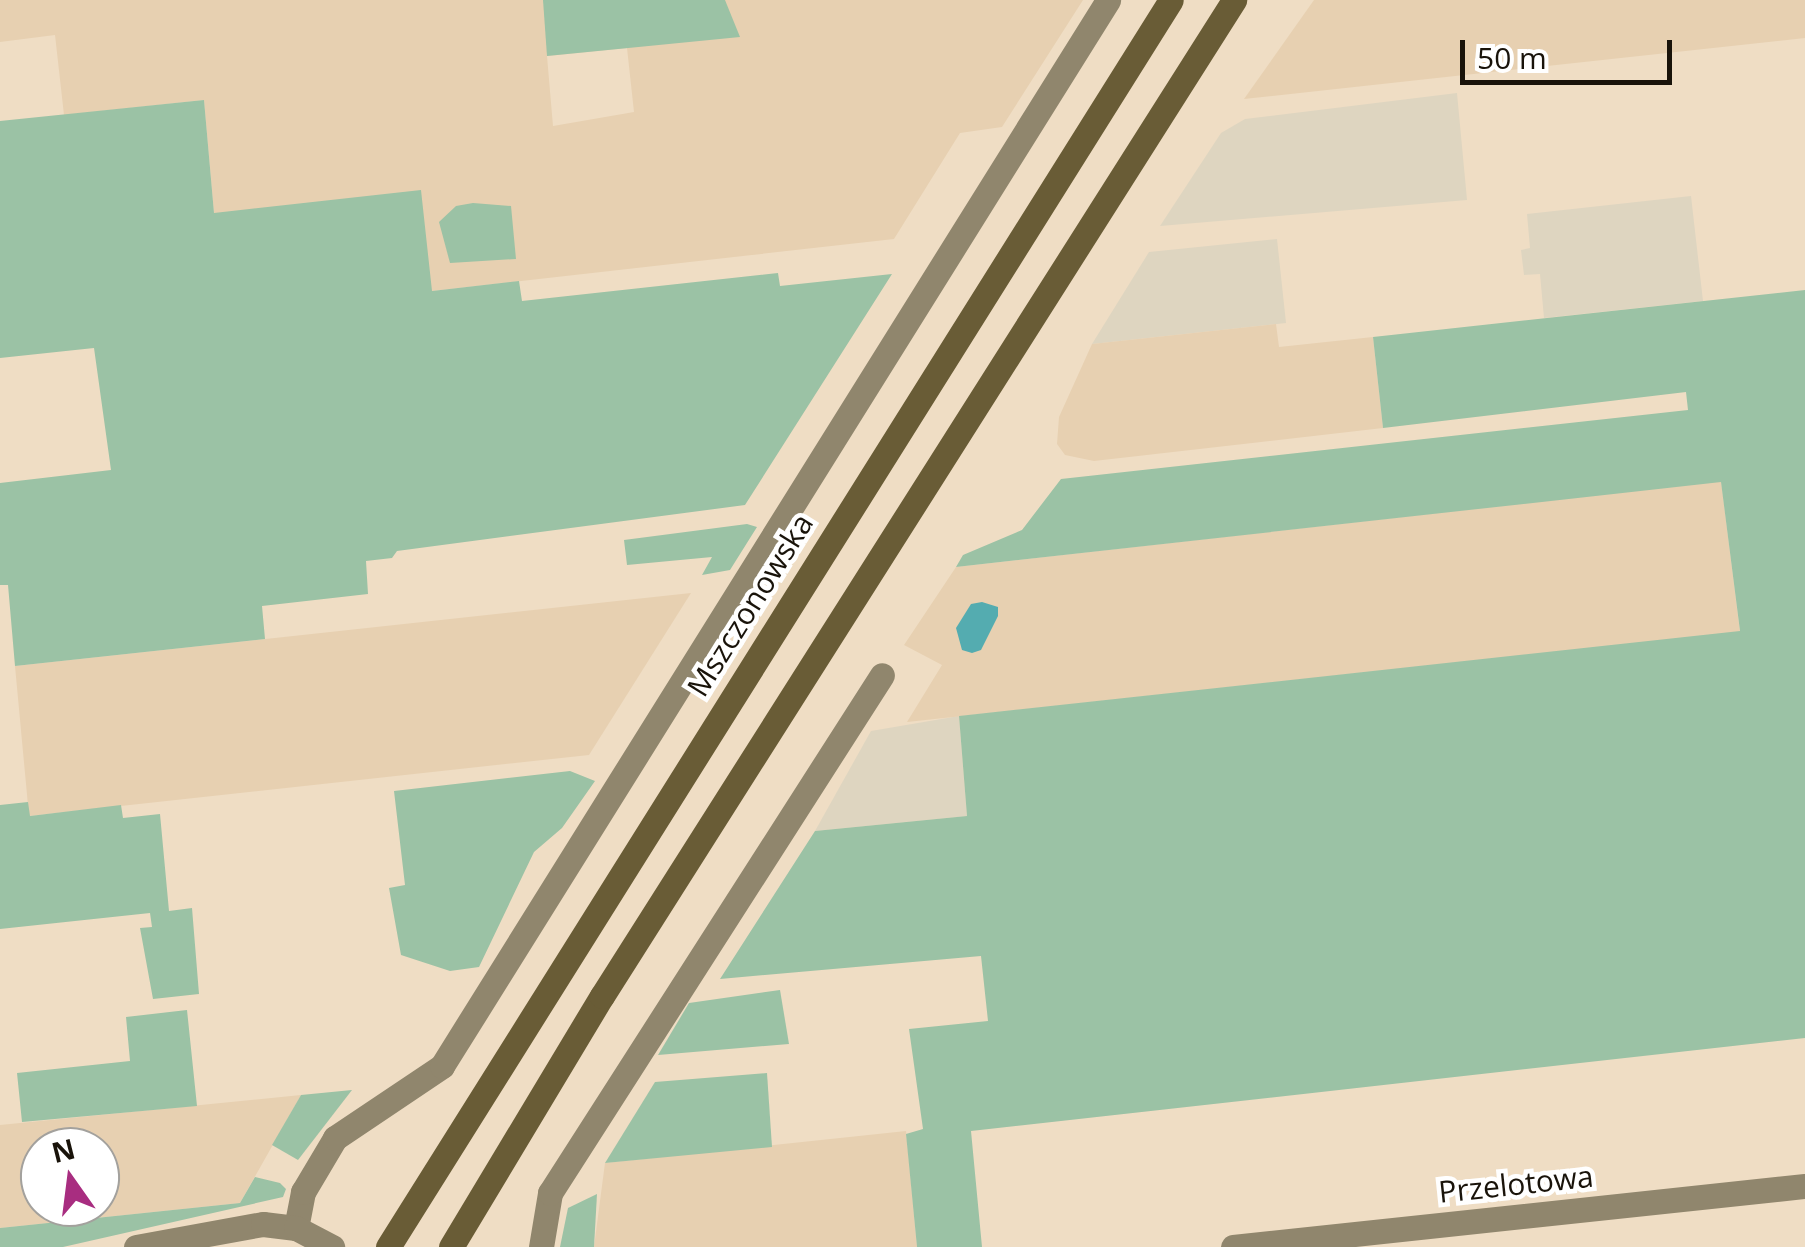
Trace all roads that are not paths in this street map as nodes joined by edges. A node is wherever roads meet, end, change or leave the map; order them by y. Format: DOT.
graph roads {
  1 [pos="1108,0"];
  2 [pos="1171,0"];
  3 [pos="1234,0"];
  4 [pos="882,675"];
  5 [pos="1805,1186"];
  6 [pos="296,1228"];
  7 [pos="136,1247"];
  8 [pos="332,1247"];
  9 [pos="388,1247"];
  10 [pos="452,1247"];
  11 [pos="541,1247"];
  12 [pos="1233,1247"];
  1 -- 6 [label="street"];
  2 -- 9 [label="main road, Mszczonowska"];
  3 -- 10 [label="main road"];
  4 -- 11 [label="street"];
  5 -- 12 [label="street, Przelotowa"];
  6 -- 7 [label="street"];
  6 -- 8 [label="street"];
}
